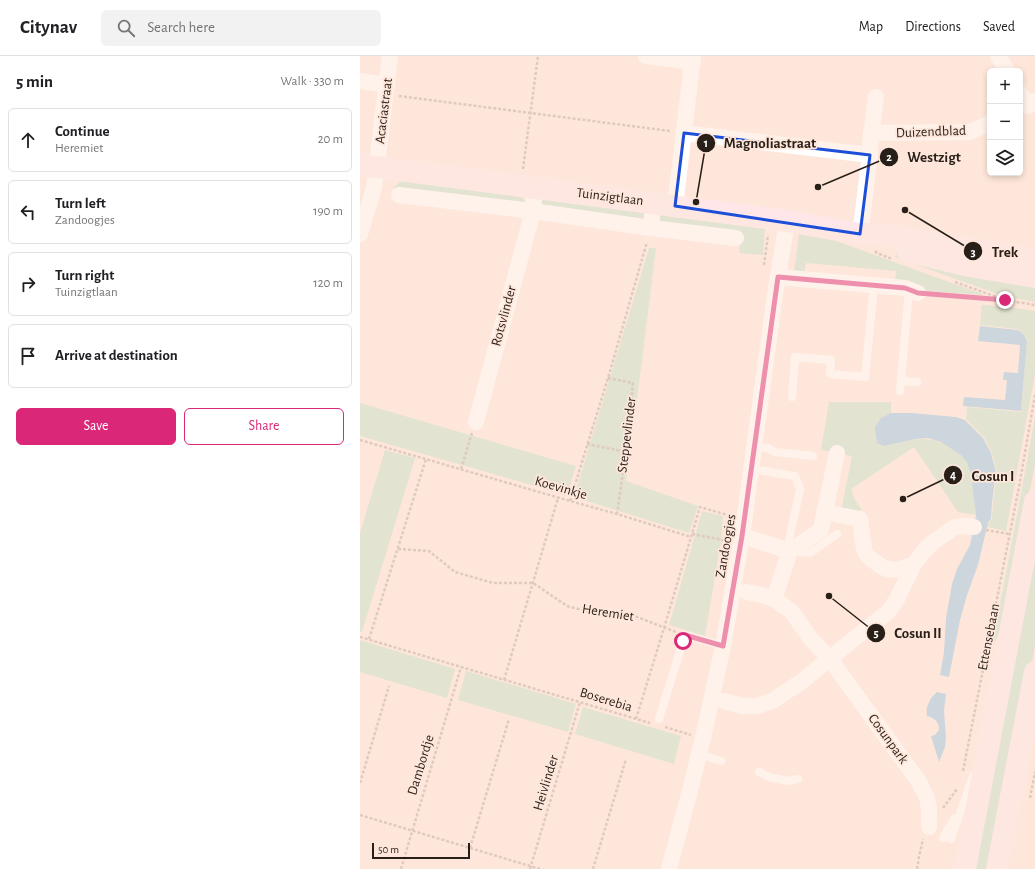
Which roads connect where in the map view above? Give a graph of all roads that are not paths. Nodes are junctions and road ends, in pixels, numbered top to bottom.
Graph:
1 (390, 56) edge
2 (646, 56) edge
3 (998, 56) edge
4 (693, 59) edge
5 (1005, 68) edge
6 (360, 81) edge
7 (386, 89) junction
8 (876, 97) dead end
9 (987, 124) edge
10 (684, 133) junction
11 (871, 133) junction
12 (870, 155) junction
13 (369, 166) edge
14 (528, 187) junction
15 (399, 195) dead end
16 (653, 203) junction
17 (675, 206) junction
18 (533, 211) junction
19 (778, 219) junction
20 (651, 228) junction
21 (360, 234) edge
22 (860, 234) junction
23 (736, 238) dead end
24 (1035, 259) edge
25 (778, 277) junction
26 (1035, 277) edge
27 (874, 286) junction
28 (913, 291) joint
29 (901, 381) junction
30 (917, 382) dead end
31 (900, 391) dead end
32 (792, 397) dead end
33 (476, 422) road end
34 (754, 447) junction
35 (837, 453) dead end
36 (813, 456) dead end
37 (752, 469) junction
38 (1035, 501) edge
39 (824, 512) junction
40 (974, 527) dead end
41 (837, 534) dead end
42 (733, 537) junction
43 (789, 551) junction
44 (914, 564) junction
45 (888, 570) junction
46 (746, 592) dead end
47 (897, 598) junction
48 (774, 599) junction
49 (723, 646) junction
50 (830, 659) junction
51 (1035, 672) edge
52 (724, 701) dead end
53 (995, 708) junction
54 (659, 722) road end
55 (699, 754) junction
56 (722, 761) dead end
57 (759, 772) dead end
58 (798, 779) dead end
59 (929, 826) road end
60 (947, 838) dead end
61 (669, 869) edge
62 (965, 869) edge
63 (997, 869) edge

1 - 7 street, Acaciastraat
2 - 4 street
3 - 5 street
4 - 10 street
6 - 7 street
7 - 13 street, Acaciastraat
8 - 11 street
9 - 11 street, Duizendblad
10 - 12 street
10 - 17 street
11 - 12 street
12 - 22 street
13 - 14 street, Tuinzigtlaan
13 - 21 street, Acaciastraat
14 - 16 street, Tuinzigtlaan
14 - 18 street, Rotsvlinder
15 - 18 street
16 - 17 street, Tuinzigtlaan
16 - 20 street
17 - 19 street, Tuinzigtlaan
18 - 20 street
18 - 33 street, Rotsvlinder
19 - 22 street, Tuinzigtlaan
19 - 25 street, Zandoogjes
20 - 23 street
22 - 24 street, Tuinzigtlaan
22 - 26 street, Tuinzigtlaan
25 - 27 street
25 - 34 street, Zandoogjes
27 - 28 street
27 - 32 lane
28 - 29 lane
29 - 30 lane
29 - 31 lane
34 - 36 lane
34 - 37 street, Zandoogjes
35 - 39 street
37 - 42 street, Zandoogjes
37 - 43 lane
38 - 53 street, Ettensebaan
39 - 43 street
39 - 45 street
40 - 44 street
41 - 43 lane
42 - 43 street
42 - 49 street, Zandoogjes
43 - 48 street
44 - 45 street
44 - 47 street
45 - 47 street
46 - 48 street, Cosunpark
47 - 50 street
48 - 50 street, Cosunpark
49 - 54 lane
49 - 55 street, Zandoogjes
50 - 52 street
50 - 59 street, Cosunpark
51 - 63 street
53 - 60 lane
53 - 62 street, Ettensebaan
55 - 56 lane
55 - 61 street, Zandoogjes
57 - 58 lane

